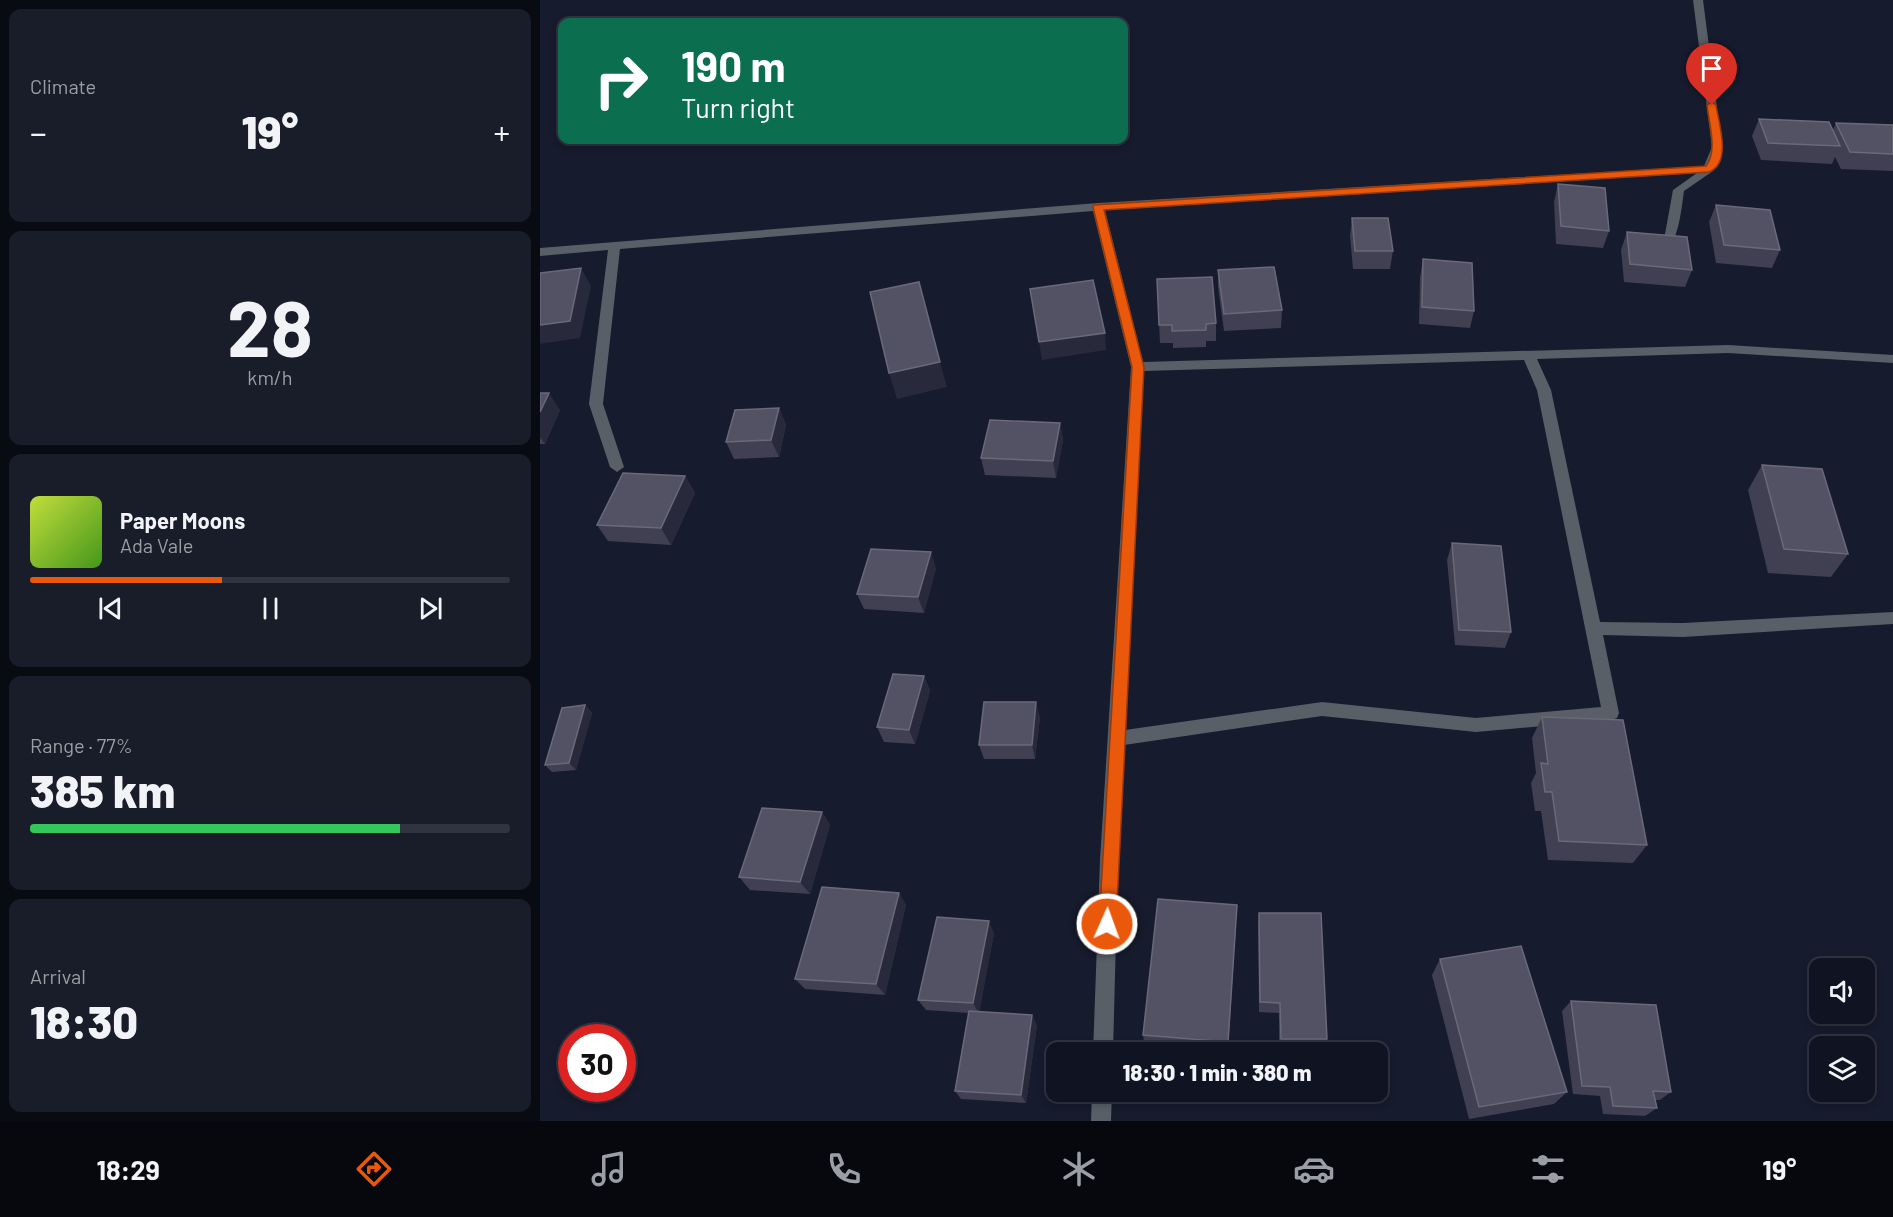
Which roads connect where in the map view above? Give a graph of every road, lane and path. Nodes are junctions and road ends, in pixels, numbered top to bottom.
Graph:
1 (1698, 0) edge
2 (1709, 169) junction
3 (1098, 207) junction
4 (614, 246) junction
5 (540, 252) edge
6 (1658, 252) edge
7 (1528, 354) junction
8 (1893, 359) edge
9 (1138, 367) junction
10 (617, 467) dead end
11 (1893, 618) edge
12 (1595, 628) junction
13 (1117, 739) junction
14 (1103, 1042) edge
15 (1102, 1102) edge
16 (1101, 1121) edge

1 - 2 street
2 - 3 street
2 - 6 street
3 - 4 street
3 - 9 street
4 - 5 street
4 - 10 street
7 - 8 street
7 - 9 street
7 - 12 street
9 - 13 street
11 - 12 street
12 - 13 street
13 - 14 street
15 - 16 street

